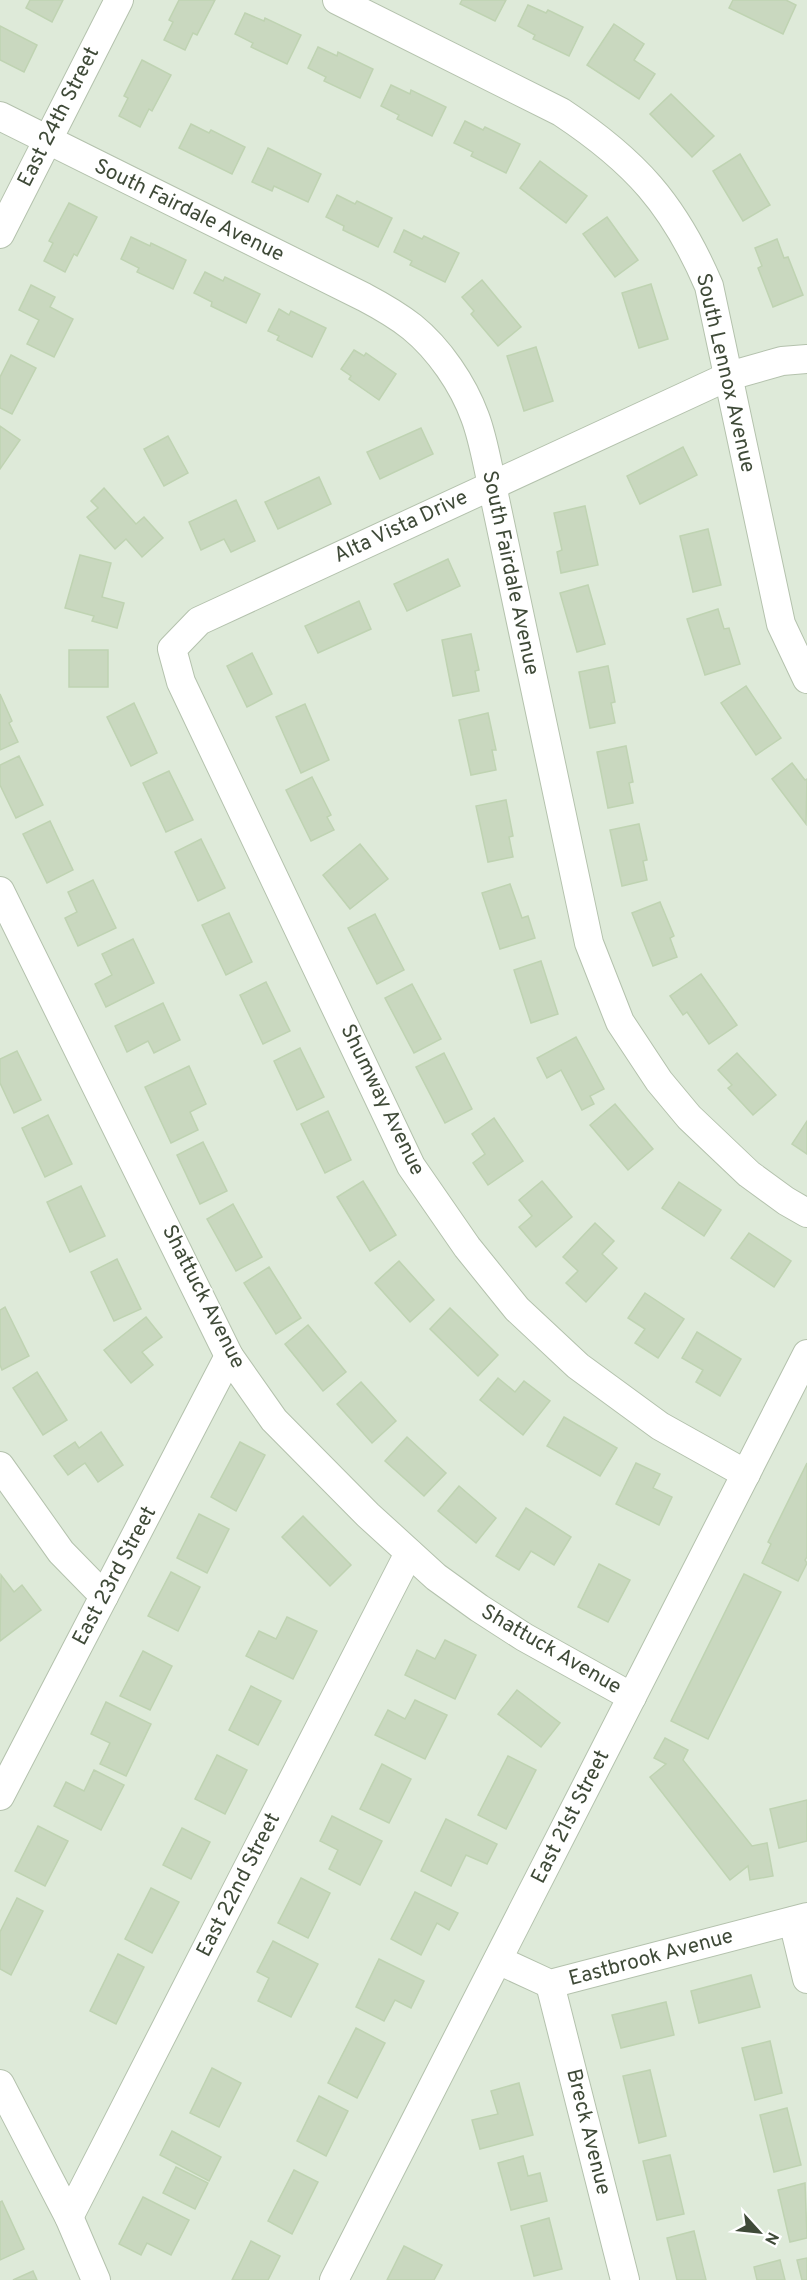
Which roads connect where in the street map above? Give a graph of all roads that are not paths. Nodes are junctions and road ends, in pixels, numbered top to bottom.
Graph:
1 (119, 0) edge
2 (338, 0) edge
3 (0, 116) edge
4 (47, 141) junction
5 (0, 234) edge
6 (807, 359) edge
7 (729, 376) junction
8 (492, 485) junction
9 (172, 649) joint
10 (807, 679) edge
11 (0, 891) edge
12 (807, 1213) edge
13 (230, 1356) junction
14 (806, 1359) edge
15 (0, 1466) edge
16 (746, 1474) junction
17 (409, 1553) junction
18 (104, 1596) junction
19 (632, 1697) junction
20 (0, 1796) edge
21 (800, 1919) edge
22 (498, 1960) junction
23 (807, 1979) edge
24 (550, 1984) junction
25 (0, 2084) edge
26 (69, 2217) junction
27 (96, 2280) edge
28 (334, 2280) edge
29 (625, 2280) edge

1 - 4 street, East 24th Street
2 - 7 street, South Lennox Avenue
3 - 4 street, South Fairdale Avenue
4 - 5 street, East 24th Street
4 - 8 street, South Fairdale Avenue
6 - 7 street, Alta Vista Drive
7 - 8 street, Alta Vista Drive
7 - 10 street, South Lennox Avenue
8 - 9 street, Alta Vista Drive
8 - 12 street, South Fairdale Avenue
9 - 16 street, Shumway Avenue
11 - 13 street, Shattuck Avenue
13 - 17 street, Shattuck Avenue
13 - 18 street, East 23rd Street
14 - 16 street, East 21st Street
15 - 18 street
16 - 19 street, East 21st Street
17 - 19 street, Shattuck Avenue
17 - 26 street, East 22nd Street
18 - 20 street, East 23rd Street
19 - 22 street, East 21st Street
21 - 23 street
21 - 24 street, Eastbrook Avenue
22 - 24 street, Eastbrook Avenue
22 - 28 street, East 21st Street
24 - 29 street, Breck Avenue
25 - 26 street
26 - 27 street

